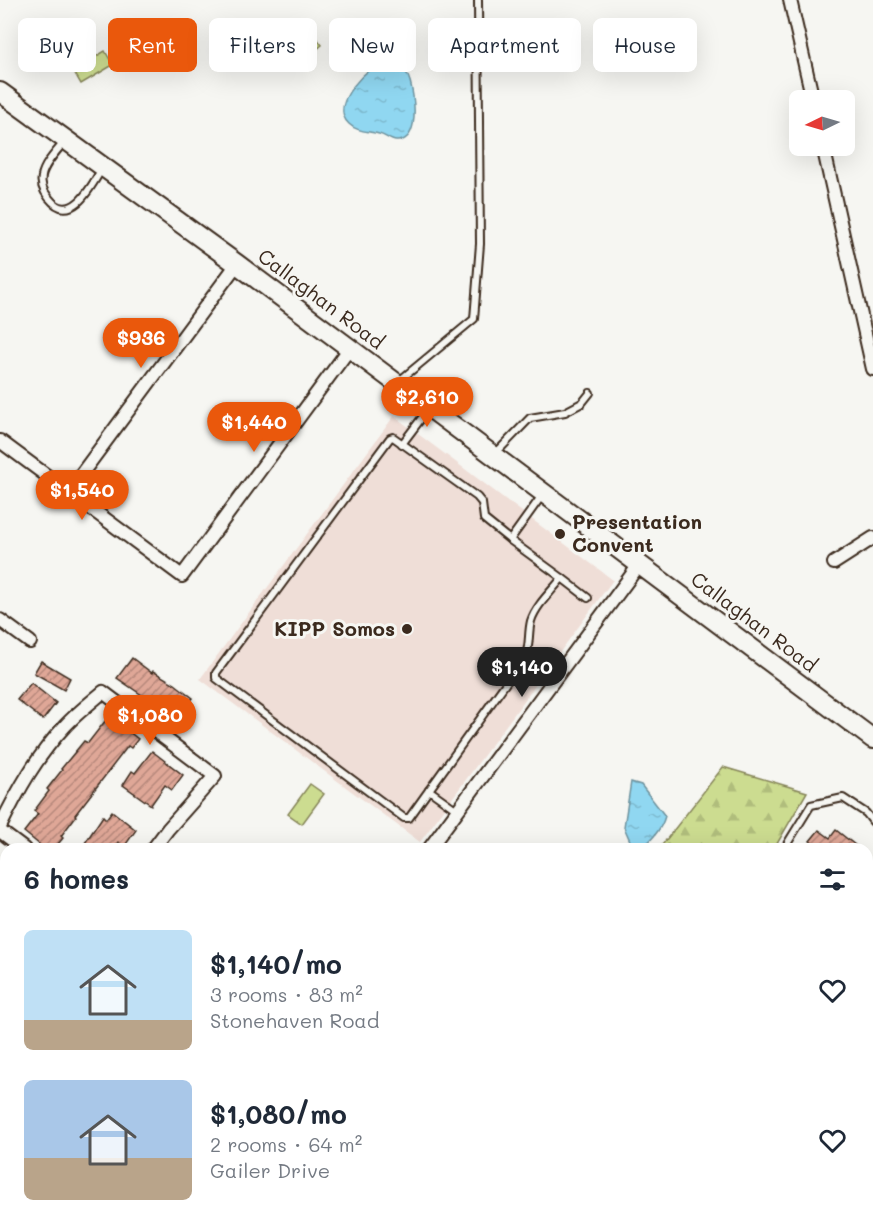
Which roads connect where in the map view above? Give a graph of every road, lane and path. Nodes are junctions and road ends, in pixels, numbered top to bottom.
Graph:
1 (478, 0) edge
2 (790, 0) edge
3 (811, 90) edge
4 (0, 92) edge
5 (66, 140) junction
6 (825, 156) edge
7 (103, 167) junction
8 (237, 264) junction
9 (873, 308) edge
10 (860, 311) junction
11 (350, 348) junction
12 (873, 369) edge
13 (396, 383) junction
14 (590, 393) dead end
15 (429, 408) junction
16 (0, 441) edge
17 (402, 444) junction
18 (493, 456) junction
19 (68, 492) junction
20 (544, 494) junction
21 (873, 538) edge
22 (510, 540) junction
23 (834, 563) dead end
24 (639, 565) junction
25 (562, 578) junction
26 (588, 598) dead end
27 (0, 620) edge
28 (30, 642) dead end
29 (873, 739) edge
30 (429, 790) junction
31 (458, 810) junction
32 (873, 822) edge
33 (0, 829) edge
34 (17, 843) edge
35 (157, 843) edge
36 (433, 843) edge
37 (788, 843) edge

1 - 13 lane
2 - 3 street
4 - 5 main road, Callaghan Road
5 - 7 main road, Callaghan Road
5 - 7 lane
6 - 10 street
7 - 8 main road, Callaghan Road
8 - 11 main road, Callaghan Road
8 - 19 street
9 - 10 street
10 - 12 street
11 - 13 main road, Callaghan Road
11 - 19 street
13 - 15 main road, Callaghan Road
14 - 18 lane
15 - 17 lane
15 - 18 main road, Callaghan Road
16 - 19 street
17 - 22 lane
17 - 30 lane
18 - 20 main road, Callaghan Road
20 - 22 lane
20 - 24 main road, Callaghan Road
21 - 23 street
22 - 25 lane
24 - 29 main road, Callaghan Road
24 - 31 street
25 - 26 lane
25 - 30 lane
27 - 28 street
30 - 31 lane
31 - 36 street
32 - 37 lane
33 - 34 street
33 - 35 street

